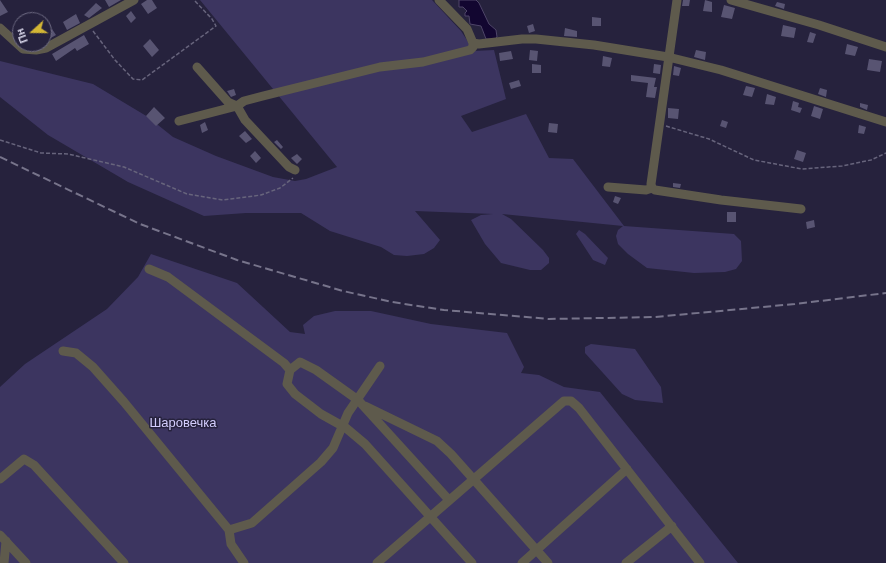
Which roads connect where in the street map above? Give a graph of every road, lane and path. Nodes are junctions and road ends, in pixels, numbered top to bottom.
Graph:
1 (134, 0) edge
2 (194, 0) edge
3 (439, 0) edge
4 (677, 0) edge
5 (731, 0) edge
6 (89, 24) junction
7 (0, 28) edge
8 (473, 43) junction
9 (886, 47) edge
10 (668, 57) junction
11 (197, 67) dead end
12 (237, 106) junction
13 (179, 121) dead end
14 (886, 122) edge
15 (661, 124) junction
16 (0, 140) edge
17 (886, 153) edge
18 (295, 170) joint
19 (608, 187) dead end
20 (652, 188) junction
21 (801, 209) dead end
22 (149, 268) dead end
23 (63, 351) dead end
24 (380, 366) dead end
25 (290, 370) junction
26 (361, 403) junction
27 (342, 426) junction
28 (627, 469) junction
29 (0, 479) edge
30 (473, 480) junction
31 (449, 500) junction
32 (431, 516) junction
33 (672, 526) junction
34 (229, 530) junction
35 (3, 538) edge
36 (536, 550) junction
37 (4, 563) edge
38 (26, 563) edge
39 (124, 563) edge
40 (244, 563) edge
41 (377, 563) edge
42 (472, 563) edge
43 (522, 563) edge
44 (548, 563) edge
45 (626, 563) edge
46 (700, 563) edge

1 - 6 street
2 - 6 path
3 - 8 street
4 - 10 street
5 - 9 street
6 - 7 street
8 - 10 street
8 - 12 street
10 - 14 street
10 - 15 street
11 - 12 street
12 - 13 street
12 - 18 street
15 - 17 path
15 - 20 street
16 - 18 path
19 - 20 street
20 - 21 street
22 - 25 street
23 - 34 street
24 - 26 street
25 - 26 street
25 - 27 street
26 - 27 street
26 - 30 street
26 - 31 street
27 - 32 street
27 - 34 street
28 - 30 street
28 - 33 street
28 - 36 street
29 - 39 street
30 - 31 street
30 - 36 street
31 - 32 street
32 - 41 street
32 - 42 street
33 - 45 street
33 - 46 street
34 - 40 street
35 - 37 street
35 - 38 street
36 - 43 street
36 - 44 street

